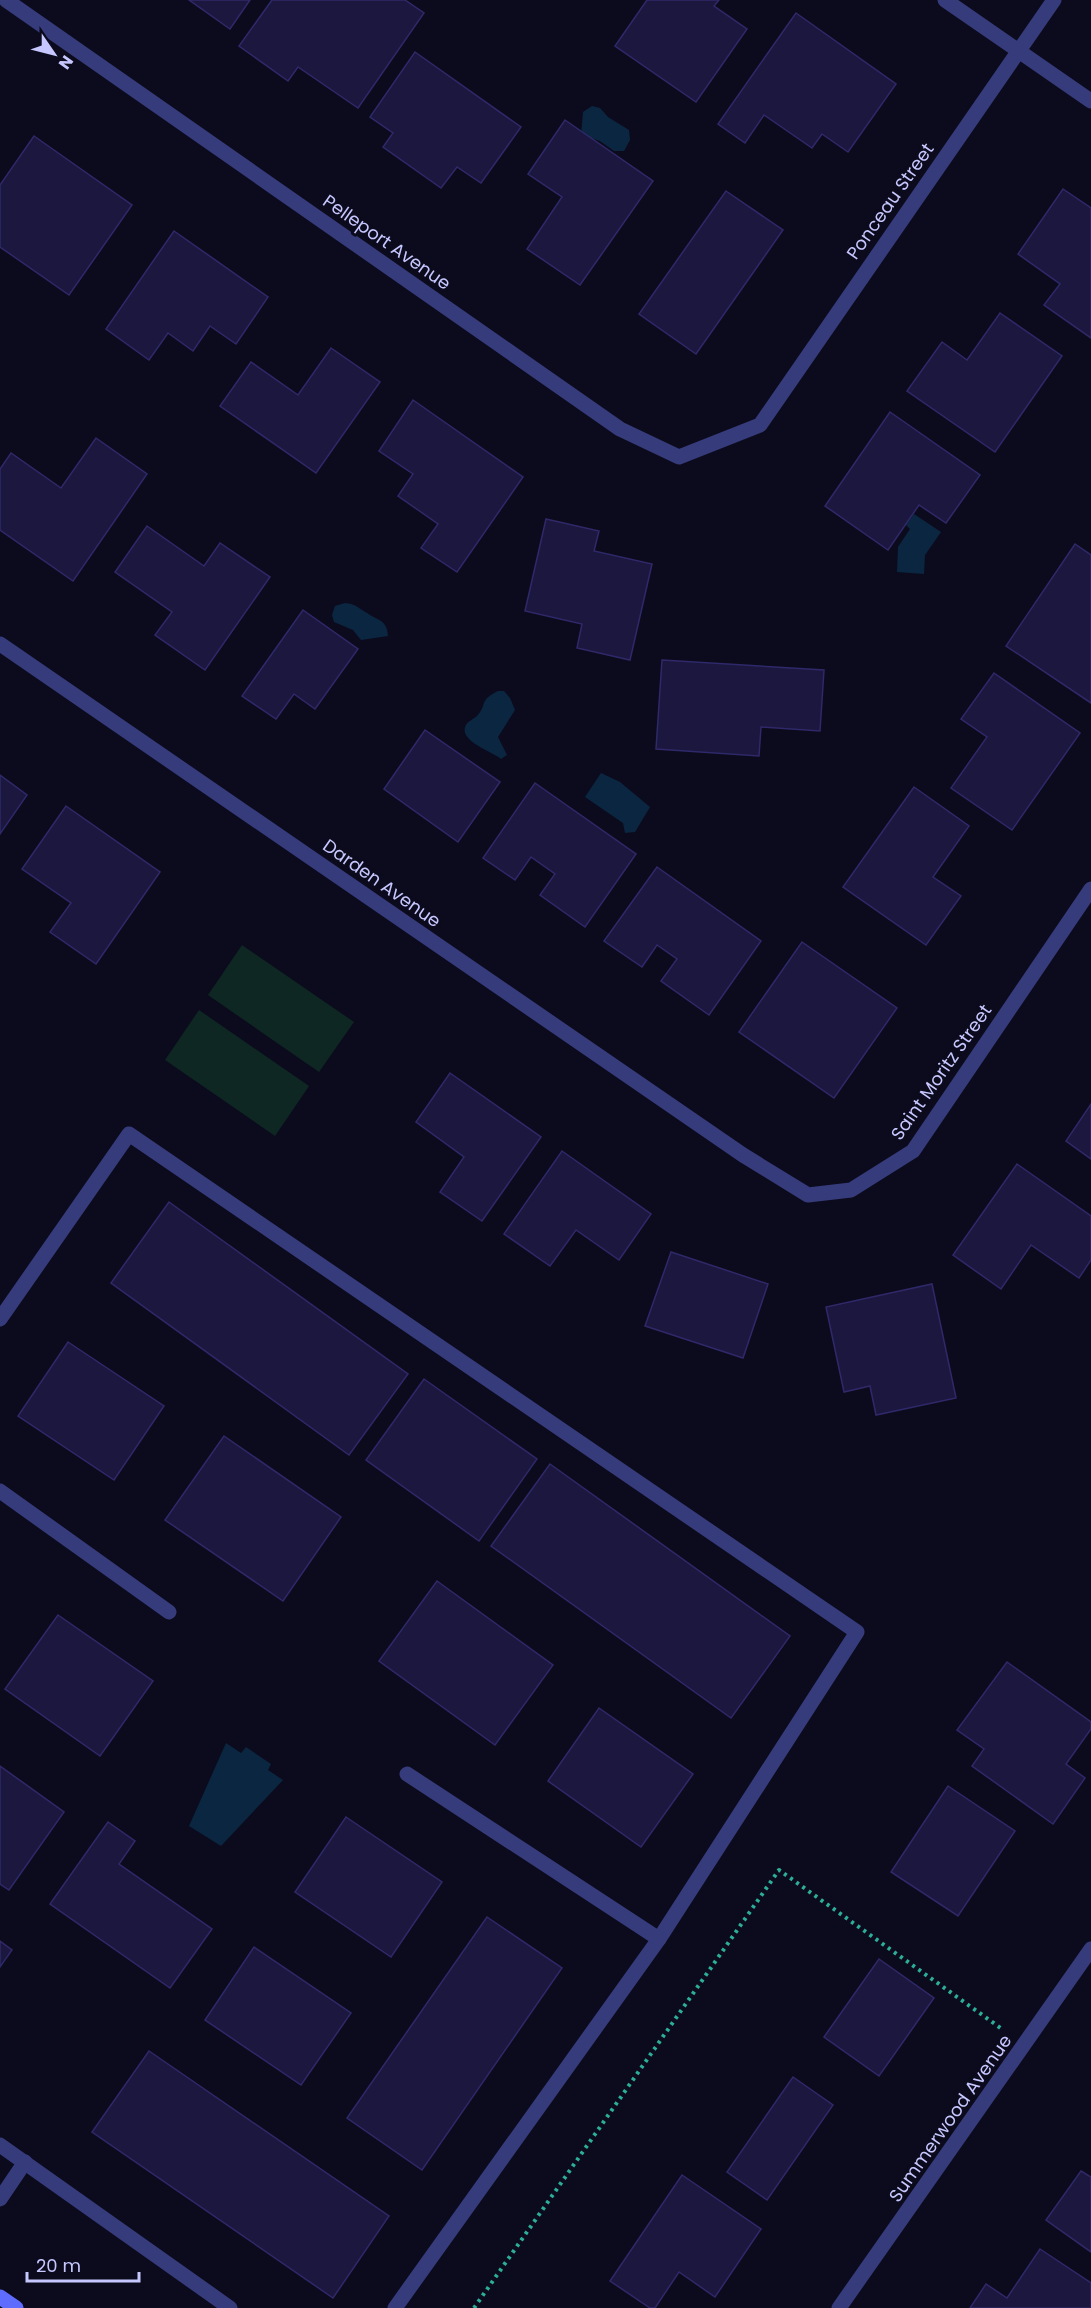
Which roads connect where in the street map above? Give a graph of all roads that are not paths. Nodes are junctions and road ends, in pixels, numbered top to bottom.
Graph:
1 (6, 0) edge
2 (945, 0) edge
3 (1054, 0) edge
4 (1018, 50) junction
5 (1091, 101) edge
6 (760, 425) joint
7 (0, 644) edge
8 (1091, 889) edge
9 (743, 1155) joint
10 (0, 1319) edge
11 (0, 1491) edge
12 (169, 1612) dead end
13 (407, 1774) dead end
14 (659, 1939) junction
15 (1091, 1949) edge
16 (0, 2145) edge
17 (25, 2162) junction
18 (0, 2199) edge
19 (0, 2297) edge
20 (16, 2308) edge
21 (230, 2308) edge
22 (395, 2308) edge
23 (838, 2308) edge

1 - 6 street, Pelleport Avenue
2 - 4 street
3 - 4 street, Ponceau Street
4 - 5 street
4 - 6 street, Ponceau Street
7 - 9 street, Darden Avenue
8 - 9 street, Saint Moritz Street
10 - 14 street
11 - 12 street
13 - 14 street
14 - 22 street
15 - 23 street, Summerwood Avenue
16 - 17 street
17 - 18 street
17 - 21 street
19 - 20 main road

